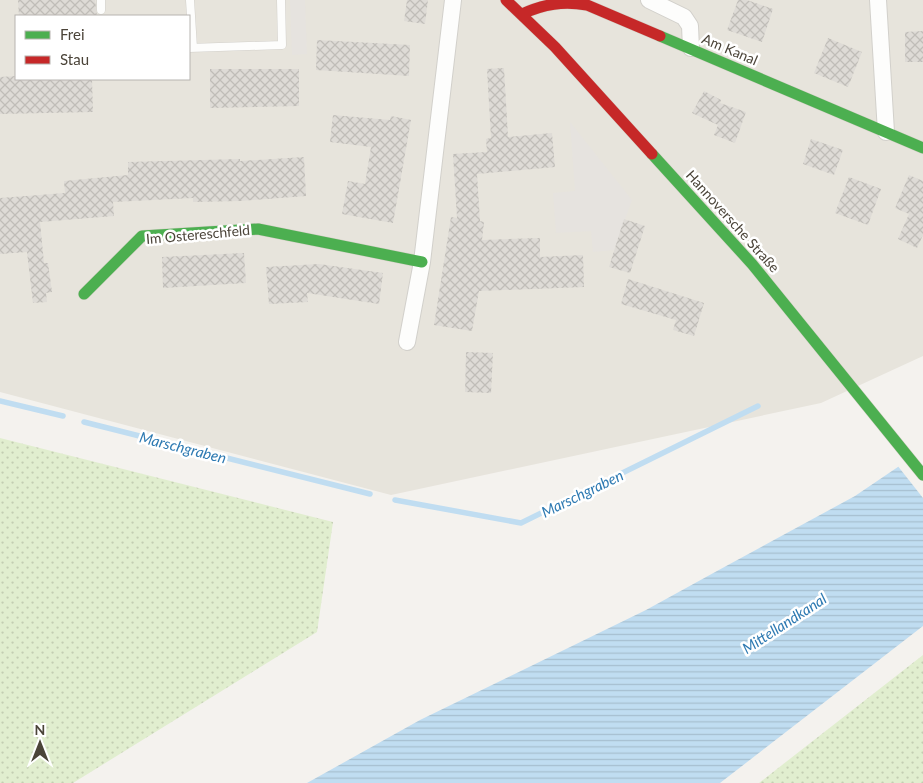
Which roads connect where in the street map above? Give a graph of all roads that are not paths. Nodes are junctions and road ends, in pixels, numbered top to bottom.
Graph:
1 (100, 0) edge
2 (190, 0) edge
3 (281, 0) edge
4 (453, 0) edge
5 (506, 0) edge
6 (649, 0) edge
7 (878, 0) edge
8 (101, 10) dead end
9 (522, 14) junction
10 (191, 48) edge
11 (691, 48) junction
12 (886, 132) junction
13 (923, 148) edge
14 (422, 262) junction
15 (84, 294) dead end
16 (407, 342) dead end
17 (923, 475) edge

1 - 8 lane
2 - 10 lane
3 - 10 lane
4 - 14 street
5 - 9 street, Hannoversche Straße
6 - 11 street
7 - 12 street
9 - 11 street, Am Kanal
9 - 17 street, Hannoversche Straße
11 - 12 street, Am Kanal
12 - 13 street, Am Kanal
14 - 15 street, Im Ostereschfeld
14 - 16 street

